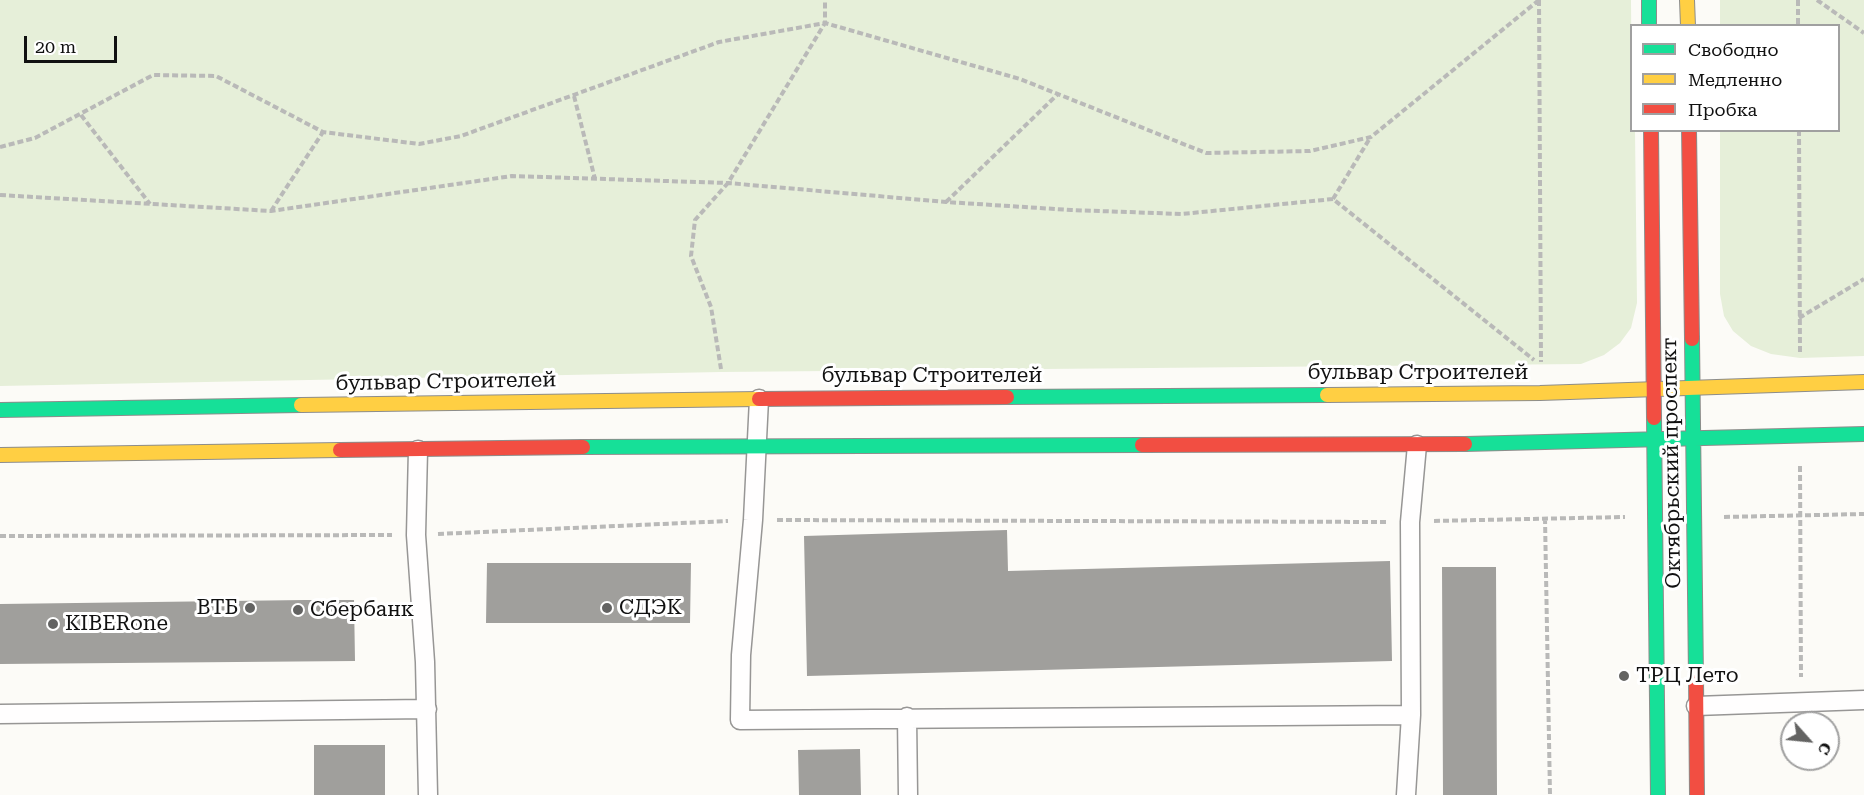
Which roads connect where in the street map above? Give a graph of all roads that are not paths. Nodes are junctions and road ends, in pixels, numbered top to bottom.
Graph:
1 (1649, 0) edge
2 (1687, 0) edge
3 (1649, 24) edge
4 (1688, 24) edge
5 (1651, 132) edge
6 (1689, 132) edge
7 (1864, 382) edge
8 (1692, 388) junction
9 (1654, 390) junction
10 (759, 399) junction
11 (0, 410) edge
12 (1864, 434) edge
13 (1692, 438) junction
14 (1654, 439) junction
15 (758, 444) junction
16 (1417, 445) junction
17 (418, 450) junction
18 (0, 455) edge
19 (1864, 700) edge
20 (1695, 706) junction
21 (427, 709) junction
22 (0, 714) edge
23 (1412, 715) junction
24 (907, 717) junction
25 (428, 795) edge
26 (908, 795) edge
27 (1407, 795) edge
28 (1658, 795) edge
29 (1696, 795) edge

1 - 3 main road
2 - 4 main road
5 - 9 main road, Октябрьский проспект
6 - 8 main road, Октябрьский проспект
7 - 8 main road, бульвар Строителей
8 - 9 main road, бульвар Строителей
8 - 13 main road, Октябрьский проспект
9 - 10 main road, бульвар Строителей
9 - 14 main road, Октябрьский проспект
10 - 11 main road, бульвар Строителей
10 - 15 lane
12 - 13 main road
13 - 14 main road
13 - 20 main road, Октябрьский проспект
14 - 16 main road
14 - 28 main road, Октябрьский проспект
15 - 16 main road
15 - 17 main road
15 - 24 lane
16 - 23 lane
17 - 18 main road
17 - 21 lane
19 - 20 lane
20 - 29 main road, Октябрьский проспект
21 - 22 lane
21 - 25 lane
23 - 24 lane
23 - 27 lane
24 - 26 lane

